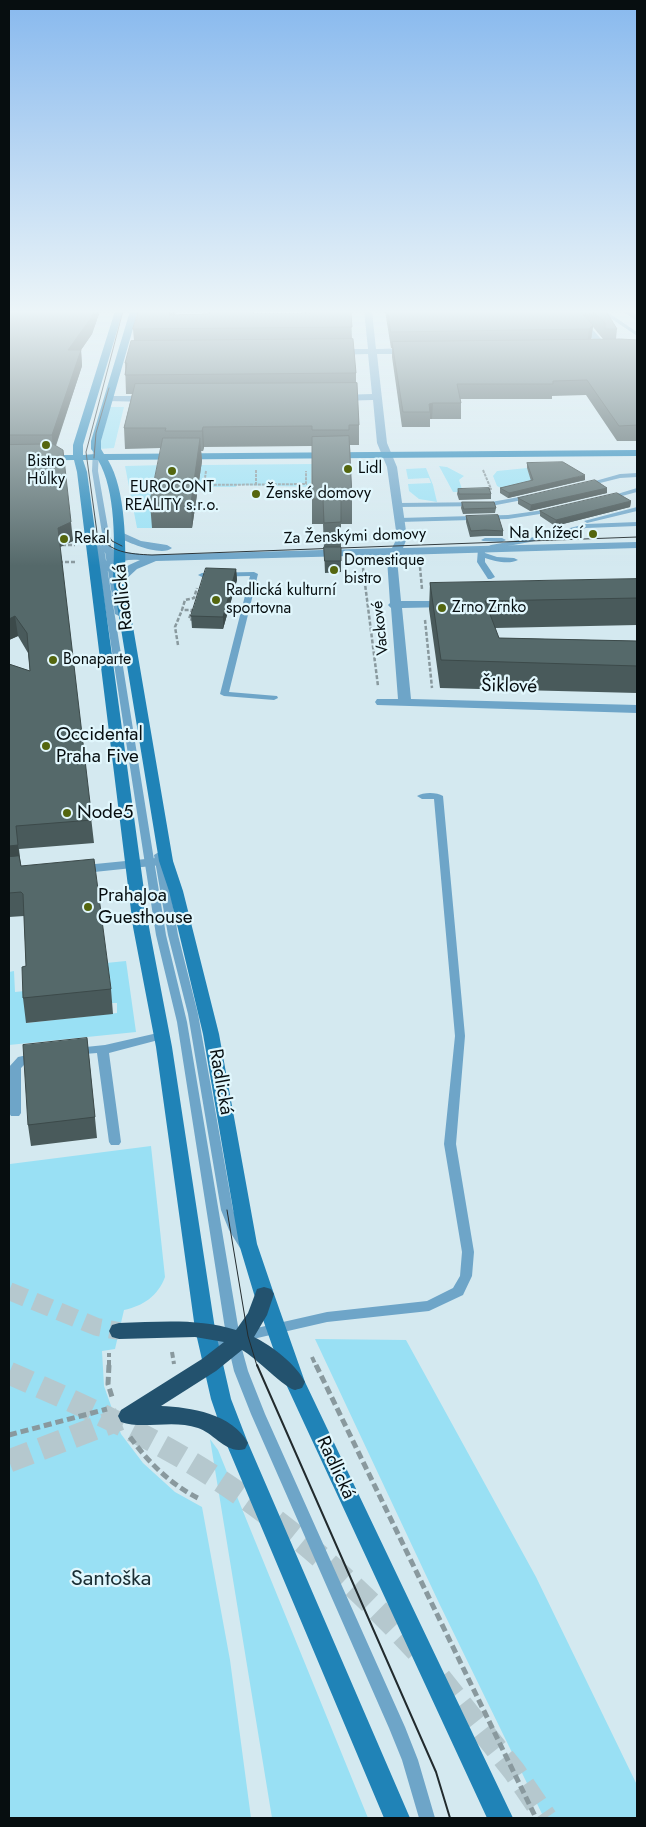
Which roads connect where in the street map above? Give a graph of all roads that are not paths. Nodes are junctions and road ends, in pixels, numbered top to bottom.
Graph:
1 (93, 396) edge
2 (378, 397) joint
3 (329, 398) edge
4 (109, 399) joint
5 (161, 399) edge
6 (637, 453) edge
7 (386, 454) junction
8 (97, 455) junction
9 (9, 458) edge
10 (78, 458) junction
11 (637, 475) edge
12 (576, 487) edge
13 (637, 490) edge
14 (542, 495) edge
15 (597, 500) edge
16 (398, 506) junction
17 (559, 509) edge
18 (637, 509) edge
19 (399, 520) junction
20 (637, 524) edge
21 (120, 536) junction
22 (511, 544) junction
23 (637, 545) edge
24 (398, 547) junction
25 (545, 547) junction
26 (483, 549) junction
27 (420, 550) junction
28 (166, 553) junction
29 (109, 555) junction
30 (514, 560) dead end
31 (202, 575) edge
32 (491, 576) dead end
33 (96, 580) junction
34 (119, 580) junction
35 (462, 604) edge
36 (394, 605) junction
37 (274, 698) dead end
38 (381, 702) road end
39 (405, 703) junction
40 (637, 709) edge
41 (422, 796) dead end
42 (152, 863) junction
43 (56, 871) edge
44 (162, 1036) junction
45 (104, 1049) junction
46 (67, 1054) edge
47 (49, 1056) edge
48 (14, 1113) dead end
49 (115, 1142) dead end
50 (252, 1256) junction
51 (264, 1294) junction
52 (276, 1329) junction
53 (119, 1331) tunnel mouth
54 (235, 1339) junction
55 (208, 1346) junction
56 (295, 1382) junction
57 (237, 1443) junction
58 (397, 1818) edge
59 (427, 1818) edge
60 (500, 1818) edge

1 - 10 main road, Radlická
2 - 3 street
2 - 7 street, Vackové
4 - 5 street
4 - 8 main road
6 - 7 main road
7 - 8 main road
7 - 16 street, Vackové
8 - 10 main road
8 - 21 main road, Radlická
8 - 29 lane
9 - 10 main road
10 - 29 main road, Radlická
11 - 12 lane
13 - 15 lane
14 - 16 lane
16 - 19 street, Vackové
17 - 19 lane
18 - 26 lane
19 - 24 street, Vackové
20 - 22 lane
21 - 28 street
21 - 29 main road, Radlická
22 - 25 street, Za Ženskými domovy
22 - 26 street, Za Ženskými domovy
22 - 27 lane
23 - 25 street, Za Ženskými domovy
24 - 26 street, Za Ženskými domovy
24 - 27 street, Za Ženskými domovy
24 - 28 street, Za Ženskými domovy
24 - 36 street, Vackové
25 - 26 street, Za Ženskými domovy
26 - 27 street, Za Ženskými domovy
26 - 30 lane
26 - 32 lane
28 - 29 street
28 - 34 street
29 - 33 street
29 - 33 main road, Radlická
29 - 34 main road, Radlická
29 - 42 lane
31 - 37 lane
33 - 42 main road, Radlická
34 - 42 main road, Radlická
35 - 36 street
36 - 39 street, Vackové
38 - 39 street, Šiklové
39 - 40 street, Šiklové
41 - 52 lane
42 - 43 street
42 - 44 main road, Radlická
42 - 50 lane
42 - 50 main road, Radlická
42 - 54 lane
44 - 45 lane
44 - 55 main road, Radlická
45 - 46 lane
45 - 49 lane
47 - 48 lane
50 - 51 main road, Radlická
51 - 52 main road, Radlická
51 - 54 highway
52 - 54 lane
52 - 56 main road, Radlická
53 - 55 highway
54 - 55 highway
54 - 55 highway
54 - 56 highway
54 - 59 lane
55 - 57 main road, Radlická
55 - 57 highway
56 - 60 main road, Radlická
57 - 58 main road, Radlická

